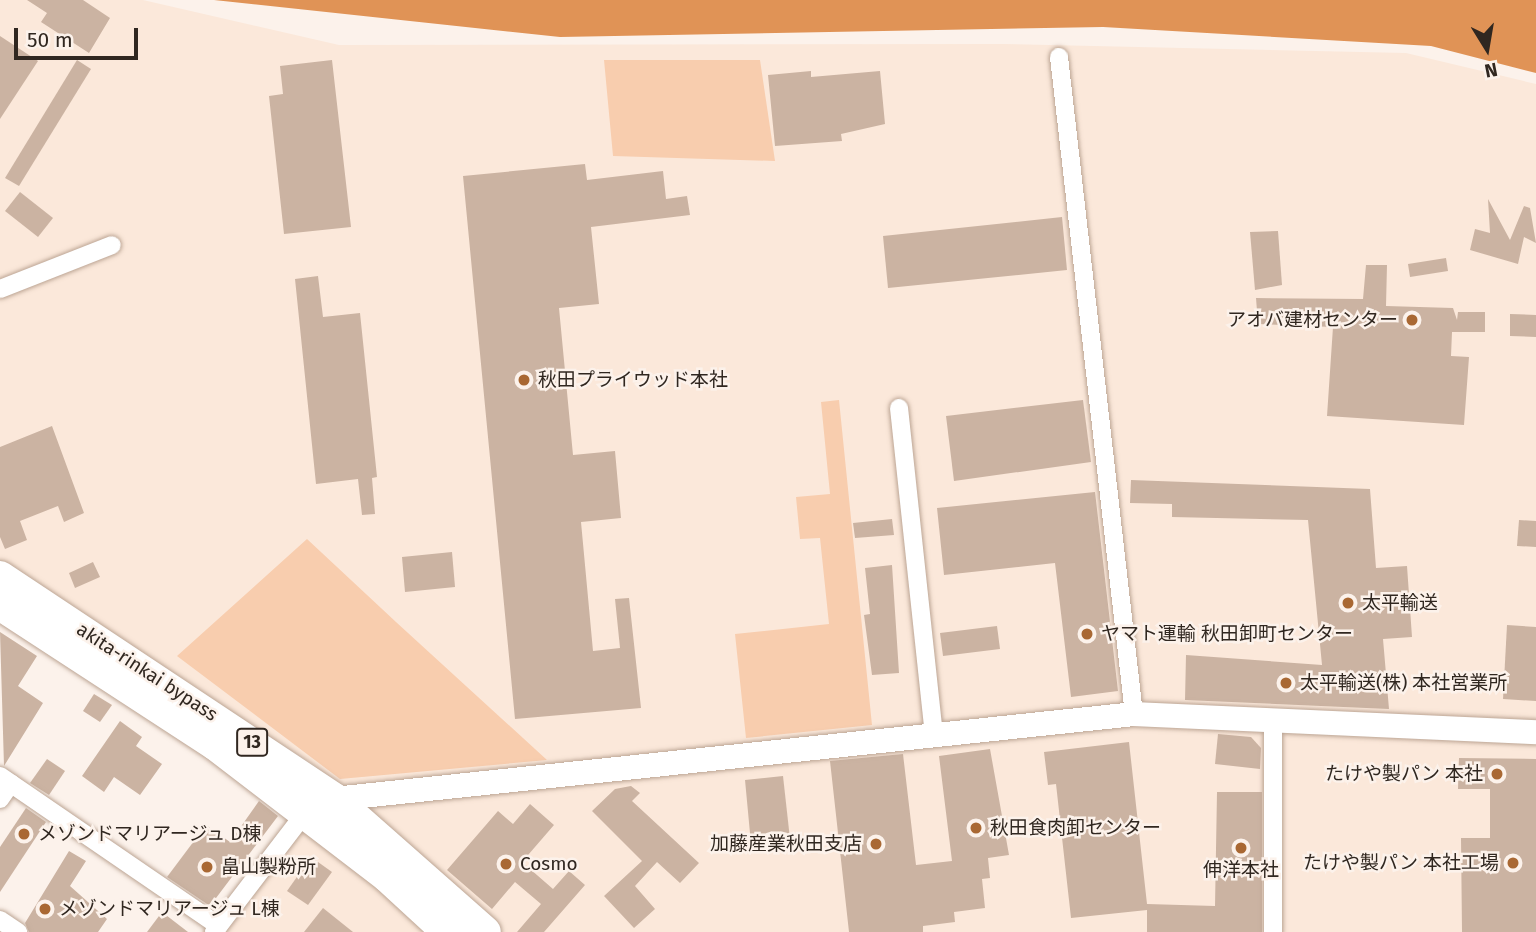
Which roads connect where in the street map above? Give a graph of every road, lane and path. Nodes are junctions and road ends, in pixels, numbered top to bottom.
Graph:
1 (1059, 57) dead end
2 (111, 245) dead end
3 (0, 289) edge
4 (899, 408) dead end
5 (0, 576) edge
6 (0, 604) edge
7 (1134, 714) junction
8 (1273, 723) junction
9 (1536, 732) edge
10 (934, 737) junction
11 (5, 780) edge
12 (0, 799) edge
13 (334, 799) junction
14 (305, 810) junction
15 (0, 920) edge
16 (217, 929) edge
17 (18, 932) edge
18 (448, 932) edge
19 (485, 932) edge
20 (1273, 932) edge

1 - 7 street
2 - 3 street
4 - 10 street
5 - 13 highway, akita-rinkai bypass / 13
6 - 14 highway, akita-rinkai bypass / 13
7 - 8 street
7 - 10 street
8 - 9 street
8 - 20 street
10 - 13 street
11 - 12 street
11 - 16 street
13 - 14 street
13 - 19 highway, akita-rinkai bypass / 13
14 - 16 street
14 - 18 highway, akita-rinkai bypass / 13
15 - 17 street

